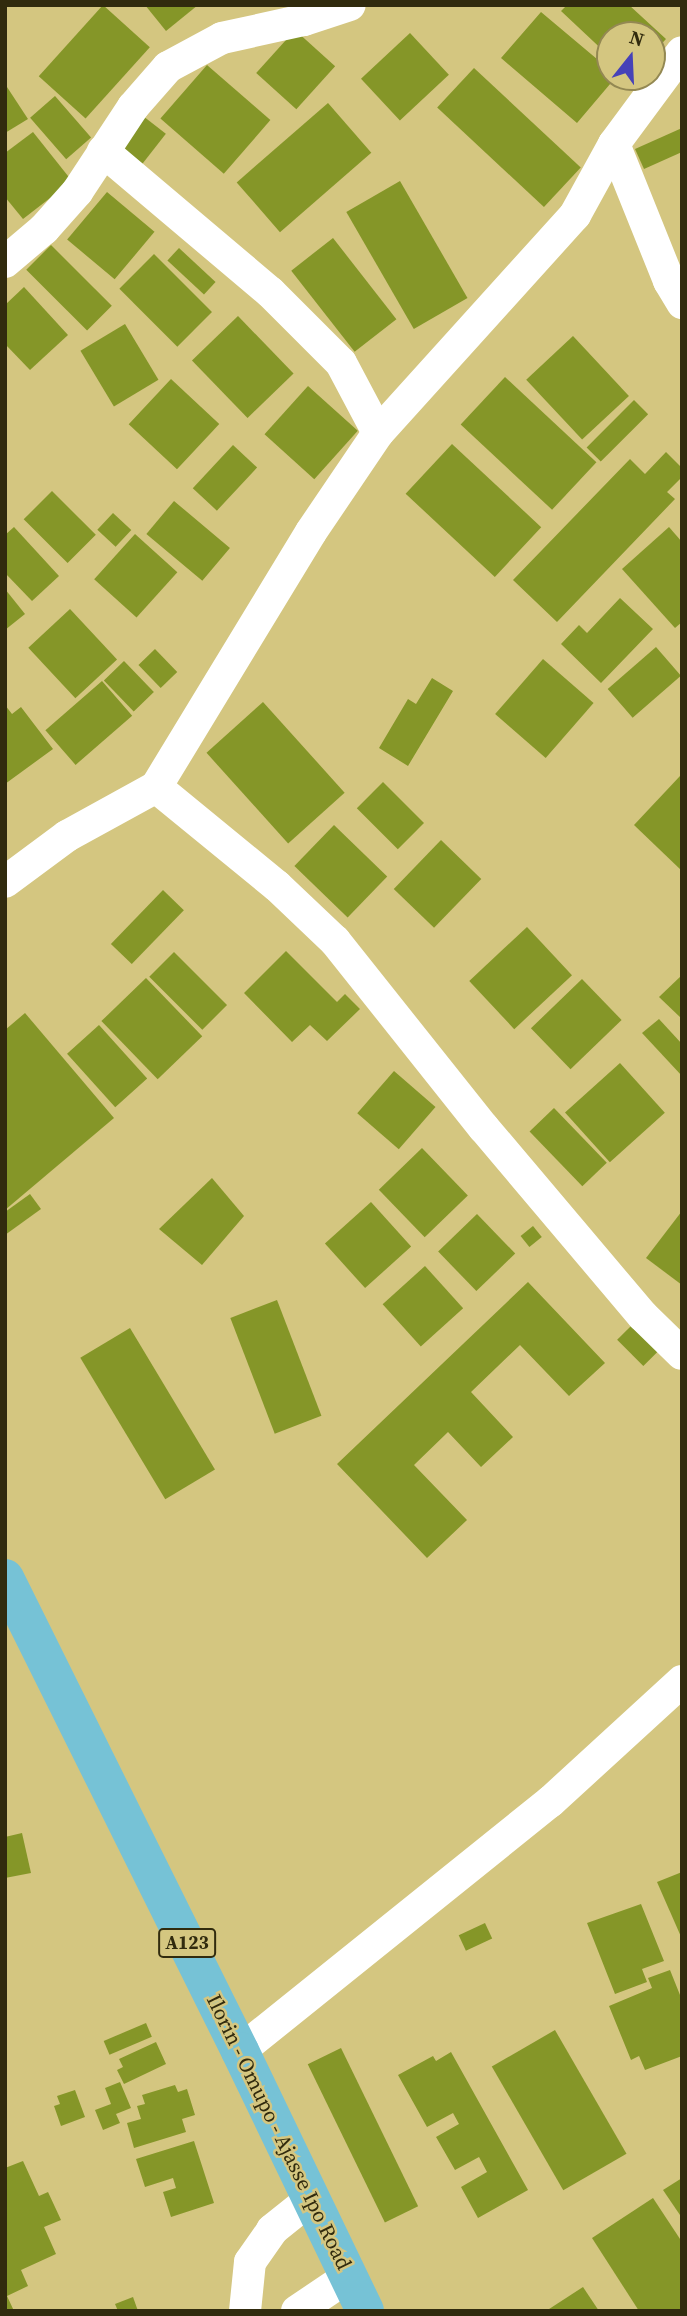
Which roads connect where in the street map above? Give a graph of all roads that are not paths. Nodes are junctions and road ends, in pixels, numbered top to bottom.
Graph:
1 (350, 5) edge
2 (682, 52) edge
3 (614, 144) junction
4 (103, 152) junction
5 (5, 262) edge
6 (682, 303) edge
7 (378, 433) junction
8 (156, 787) junction
9 (5, 882) edge
10 (682, 1354) edge
11 (5, 1578) edge
12 (682, 1681) edge
13 (240, 2051) junction
14 (312, 2198) junction
15 (349, 2276) junction
16 (245, 2311) edge
17 (297, 2311) edge
18 (365, 2311) edge

1 - 4 street
2 - 3 street
3 - 6 street
3 - 7 street
4 - 5 street
4 - 7 street
7 - 8 street
8 - 9 street
8 - 10 street
11 - 13 highway, Ilorin - Omupo - Ajasse Ipo Road / A123
12 - 13 street
13 - 14 highway, Ilorin - Omupo - Ajasse Ipo Road / A123
14 - 15 highway, Ilorin - Omupo - Ajasse Ipo Road / A123
14 - 16 street
15 - 17 street
15 - 18 highway, Ilorin - Omupo - Ajasse Ipo Road / A123

